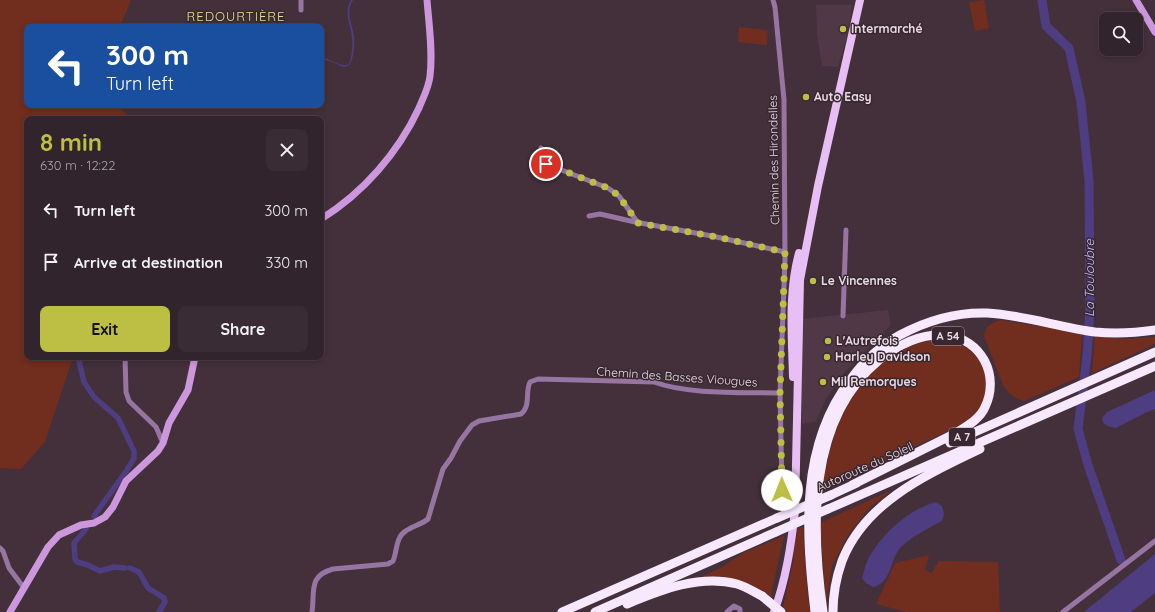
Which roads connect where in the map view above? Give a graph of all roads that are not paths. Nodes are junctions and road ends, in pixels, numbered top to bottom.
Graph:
1 (301, 0) edge
2 (427, 0) edge
3 (773, 0) edge
4 (860, 0) edge
5 (1136, 0) edge
6 (301, 10) dead end
7 (1155, 32) edge
8 (540, 148) dead end
9 (589, 216) dead end
10 (324, 217) edge
11 (811, 218) junction
12 (638, 223) junction
13 (846, 230) dead end
14 (785, 252) junction
15 (843, 316) dead end
16 (783, 321) junction
17 (792, 322) junction
18 (1155, 330) edge
19 (1155, 352) edge
20 (125, 360) edge
21 (194, 360) edge
22 (1155, 366) edge
23 (780, 393) junction
24 (1072, 402) junction
25 (796, 420) junction
26 (163, 443) junction
27 (852, 485) junction
28 (782, 490) dead end
29 (1155, 541) edge
30 (0, 548) edge
31 (24, 588) junction
32 (740, 610) edge
33 (10, 612) edge
34 (312, 612) edge
35 (562, 612) edge
36 (595, 612) edge
37 (606, 612) edge
38 (727, 612) edge
39 (774, 612) edge
40 (781, 612) edge
41 (815, 612) edge
42 (823, 612) edge
43 (834, 612) edge
44 (1063, 612) edge

1 - 6 street
2 - 10 street
3 - 14 street, Chemin des Hirondelles
4 - 11 main road
5 - 7 street
8 - 12 street
9 - 12 street
11 - 17 main road
11 - 25 main road
12 - 14 street
13 - 15 street
14 - 16 street, Chemin des Hirondelles
16 - 17 street
16 - 23 street, Chemin des Hirondelles
17 - 25 main road
18 - 41 highway, A 54
19 - 27 highway, Autoroute du Soleil / A 7
20 - 26 street
21 - 26 street
22 - 24 highway, Autoroute du Soleil / A 7
23 - 28 street, Chemin des Hirondelles
23 - 34 street, Chemin des Basses Viougues
24 - 36 highway, Autoroute du Soleil / A 7, bridge
24 - 43 highway
25 - 39 main road
26 - 31 street
27 - 35 highway, Autoroute du Soleil / A 7, bridge
27 - 42 highway, A 54
29 - 44 street
30 - 31 street
31 - 33 street
32 - 38 street
37 - 40 highway, bridge

